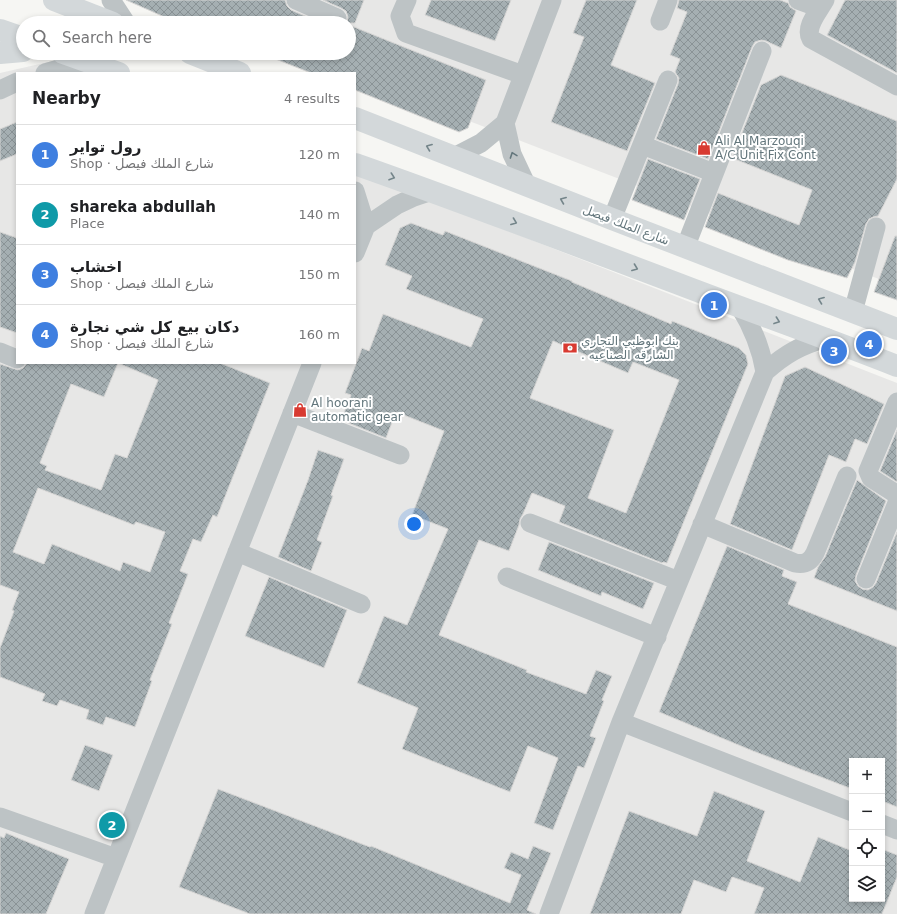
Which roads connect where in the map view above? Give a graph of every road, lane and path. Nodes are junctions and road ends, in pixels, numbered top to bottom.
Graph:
1 (54, 0) edge
2 (79, 0) edge
3 (111, 0) edge
4 (296, 0) edge
5 (406, 0) edge
6 (552, 0) edge
7 (668, 0) edge
8 (798, 0) edge
9 (822, 4) edge
10 (95, 16) edge
11 (100, 16) edge
12 (121, 16) edge
13 (332, 16) edge
14 (660, 21) dead end
15 (0, 30) edge
16 (16, 36) edge
17 (762, 51) dead end
18 (16, 52) edge
19 (0, 53) edge
20 (84, 60) edge
21 (208, 60) edge
22 (93, 63) junction
23 (48, 72) edge
24 (116, 72) edge
25 (238, 72) edge
26 (523, 75) junction
27 (668, 80) dead end
28 (16, 82) edge
29 (897, 86) edge
30 (0, 90) edge
31 (356, 118) edge
32 (505, 123) junction
33 (642, 145) junction
34 (454, 157) junction
35 (356, 164) edge
36 (714, 173) junction
37 (527, 186) junction
38 (432, 191) junction
39 (356, 194) edge
40 (612, 219) junction
41 (366, 226) junction
42 (876, 227) dead end
43 (685, 248) junction
44 (356, 251) edge
45 (740, 307) junction
46 (853, 312) junction
47 (897, 329) edge
48 (827, 338) junction
49 (0, 352) edge
50 (16, 359) edge
51 (312, 364) edge
52 (897, 366) edge
53 (765, 372) junction
54 (897, 402) edge
55 (292, 413) junction
56 (400, 455) dead end
57 (847, 476) dead end
58 (897, 499) edge
59 (897, 503) edge
60 (530, 523) dead end
61 (702, 524) junction
62 (237, 552) junction
63 (507, 577) dead end
64 (866, 579) dead end
65 (679, 581) junction
66 (360, 604) dead end
67 (657, 637) junction
68 (621, 722) junction
69 (849, 811) edge
70 (0, 817) edge
71 (885, 825) edge
72 (897, 830) edge
73 (116, 858) junction
74 (94, 914) edge
75 (549, 914) edge

1 - 10 main road
2 - 11 main road
3 - 12 street
4 - 13 street
5 - 26 street
6 - 26 street
7 - 14 street
8 - 9 street
9 - 29 street
15 - 16 main road
17 - 36 street
18 - 19 main road
20 - 22 main road
21 - 25 main road
22 - 23 street
22 - 24 main road
26 - 32 street
27 - 33 street
28 - 30 street
34 -> 31 main road, شارع الملك فيصل
32 - 34 street
37 -> 32 street
33 - 36 street
33 - 40 street
34 - 37 main road, شارع الملك فيصل
35 -> 38 main road
36 - 43 street
40 -> 37 main road, شارع الملك فيصل
38 - 41 street
38 -> 45 main road
39 - 41 street
40 - 43 main road, شارع الملك فيصل
41 - 44 street
42 - 46 street
46 -> 43 main road, شارع الملك فيصل
45 -> 48 main road
45 - 53 street
46 - 47 main road, شارع الملك فيصل
48 - 52 main road
48 - 53 street
49 - 50 street
51 - 55 street
53 - 61 street
54 - 58 street
55 - 56 street
55 - 62 street
57 - 61 street
59 - 64 street
60 - 65 street
61 - 65 street
62 - 66 street
62 - 73 street
63 - 67 street
65 - 67 street
67 - 68 street
68 - 69 street
68 - 75 street
70 - 73 street
71 - 72 street
73 - 74 street

